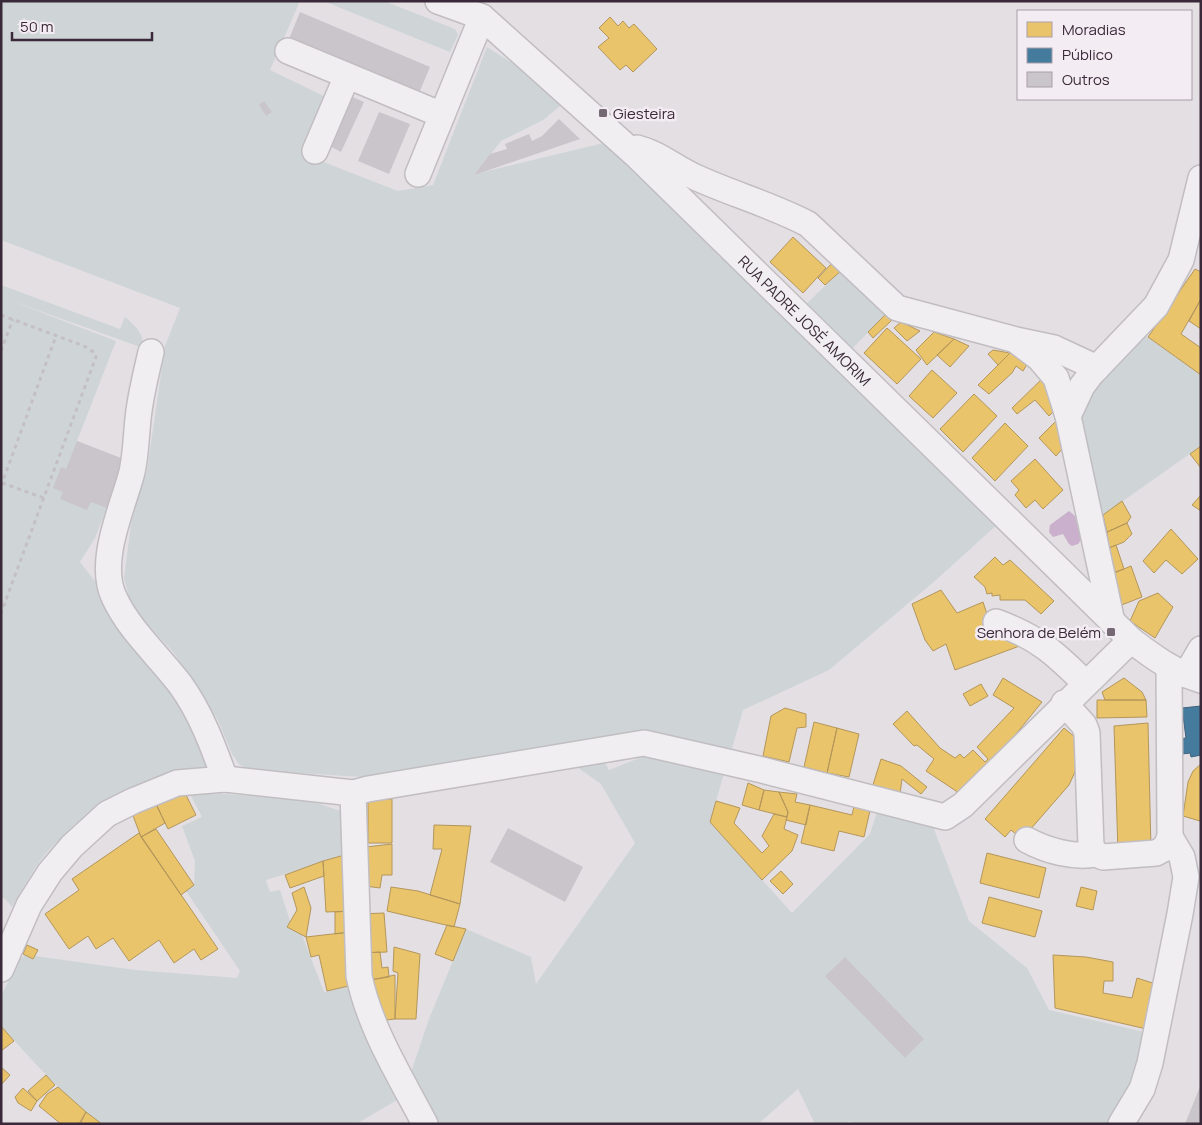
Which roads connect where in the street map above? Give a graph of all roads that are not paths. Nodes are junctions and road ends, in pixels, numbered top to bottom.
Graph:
1 (438, 1) edge
2 (480, 9) edge
3 (288, 51) dead end
4 (347, 76) junction
5 (442, 115) junction
6 (625, 145) junction
7 (315, 151) dead end
8 (418, 174) dead end
9 (694, 176) junction
10 (1201, 178) edge
11 (730, 192) junction
12 (677, 196) junction
13 (1021, 345) junction
14 (151, 352) dead end
15 (1092, 374) junction
16 (1068, 416) junction
17 (996, 622) dead end
18 (1121, 631) junction
19 (1201, 649) edge
20 (1185, 674) edge
21 (1085, 683) junction
22 (1064, 704) junction
23 (225, 779) junction
24 (353, 793) junction
25 (1170, 837) junction
26 (1027, 840) dead end
27 (1096, 854) junction
28 (1, 970) edge
29 (425, 1124) edge
30 (1121, 1124) edge

1 - 2 street
2 - 5 street
2 - 6 street, RUA PADRE JOSÉ AMORIM
3 - 4 street
4 - 5 street
4 - 7 street
5 - 8 street
6 - 9 street
6 - 12 street, RUA PADRE JOSÉ AMORIM
9 - 11 street
9 - 12 street
10 - 15 street
11 - 12 street
11 - 13 street
12 - 18 street, RUA PADRE JOSÉ AMORIM
13 - 15 street
13 - 16 street
14 - 23 street
15 - 16 street
16 - 18 street
17 - 21 street
18 - 20 street, RUA PADRE JOSÉ AMORIM
18 - 21 street
19 - 20 street
20 - 25 street
21 - 22 street
22 - 24 street
22 - 27 street
23 - 24 street
23 - 28 street
24 - 29 street
25 - 27 street
25 - 30 street
26 - 27 street

